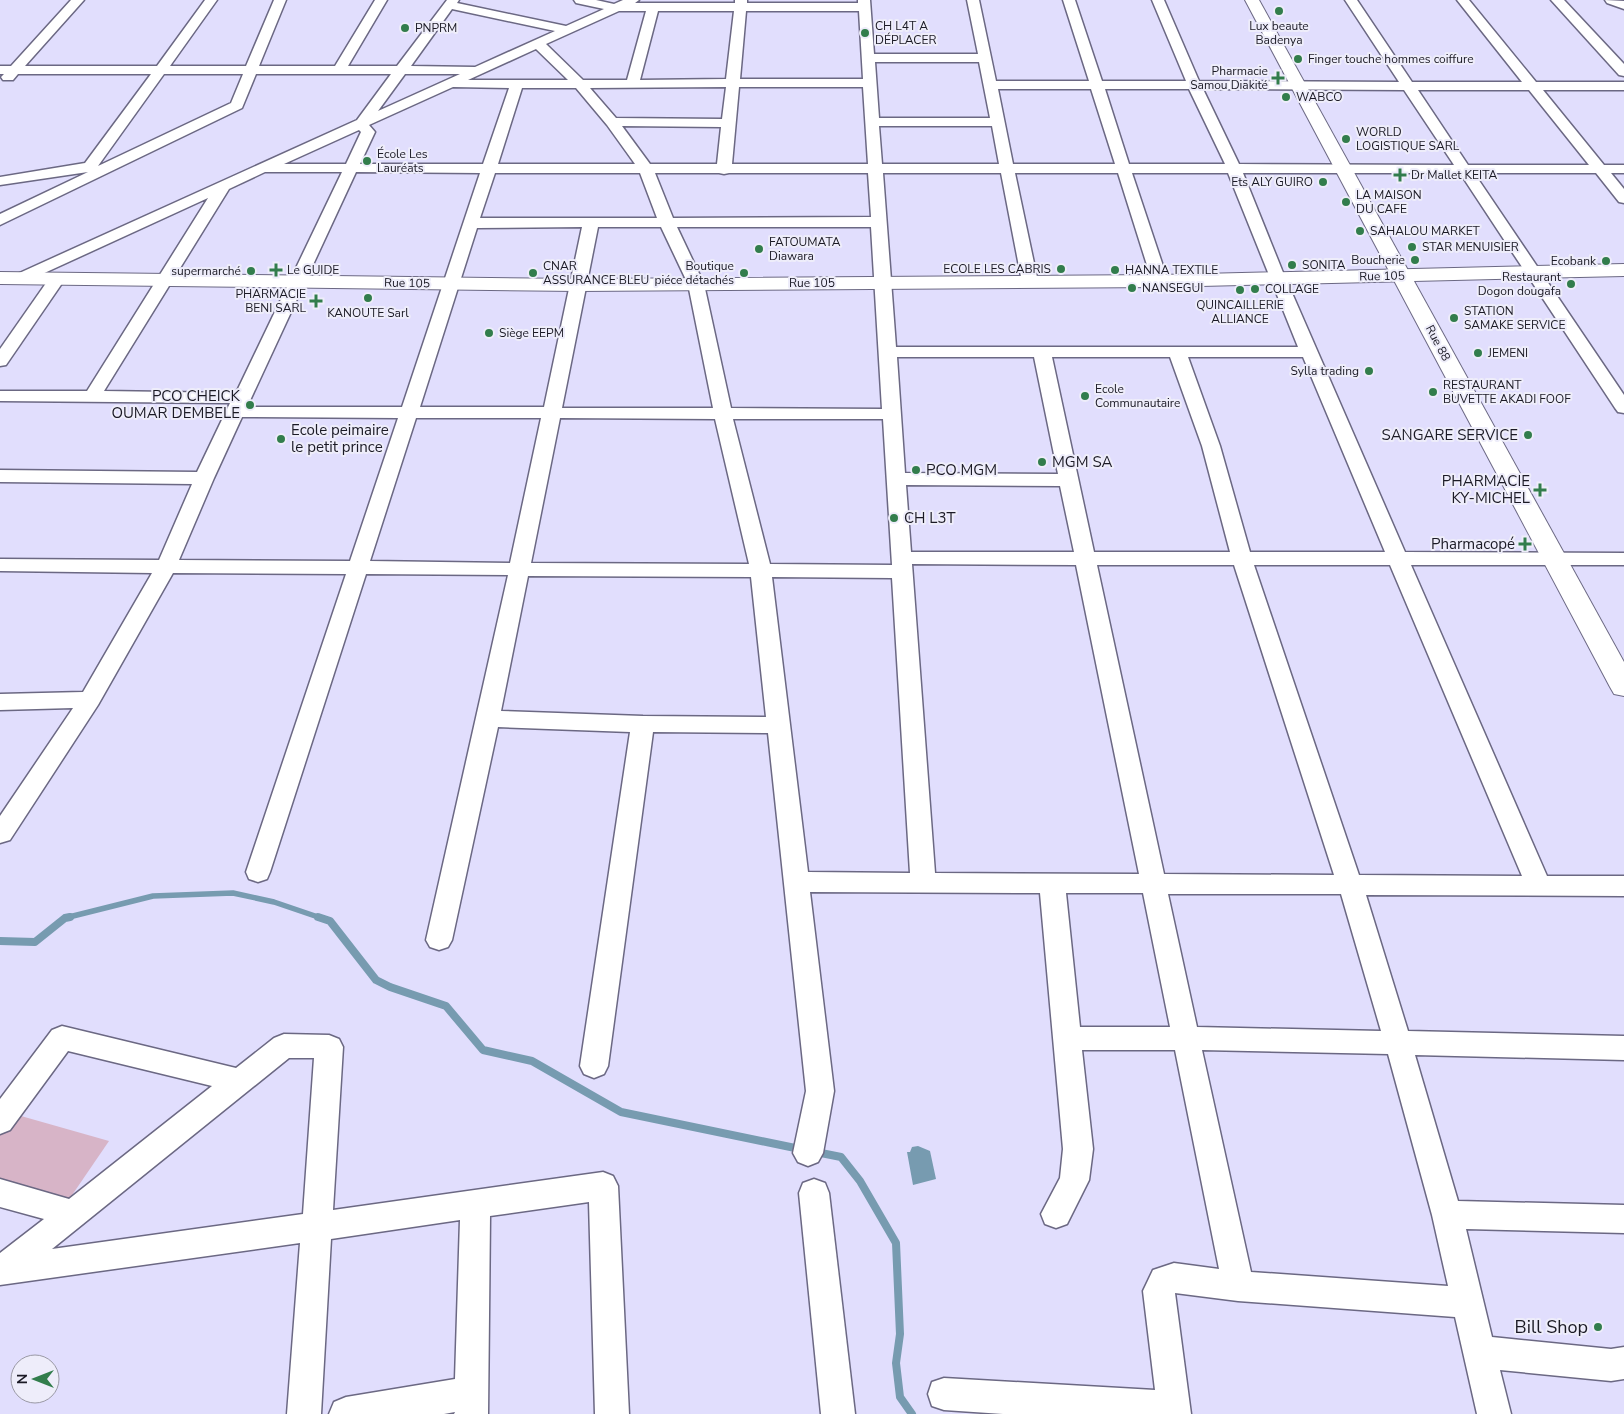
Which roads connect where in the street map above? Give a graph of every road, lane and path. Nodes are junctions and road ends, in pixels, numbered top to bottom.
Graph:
1 (78, 0) edge
2 (211, 0) edge
3 (280, 0) edge
4 (381, 0) edge
5 (580, 0) edge
6 (633, 0) edge
7 (973, 0) edge
8 (1070, 0) edge
9 (1158, 0) edge
10 (1252, 0) edge
11 (1351, 0) edge
12 (1463, 0) edge
13 (1557, 0) edge
14 (1612, 0) edge
15 (451, 3) edge
16 (741, 4) edge
17 (865, 4) edge
18 (1624, 5) edge
19 (617, 8) junction
20 (653, 8) junction
21 (568, 30) junction
22 (538, 44) junction
23 (868, 58) junction
24 (985, 58) junction
25 (0, 70) edge
26 (14, 70) junction
27 (160, 70) junction
28 (251, 70) junction
29 (339, 70) junction
30 (401, 70) junction
31 (478, 70) junction
32 (1624, 72) edge
33 (517, 83) junction
34 (579, 83) junction
35 (633, 83) junction
36 (733, 83) junction
37 (870, 83) junction
38 (449, 84) junction
39 (0, 85) edge
40 (990, 85) junction
41 (1097, 85) junction
42 (1194, 85) junction
43 (1297, 85) junction
44 (1408, 85) junction
45 (1532, 85) junction
46 (1624, 86) edge
47 (612, 122) junction
48 (872, 122) junction
49 (998, 122) junction
50 (729, 123) junction
51 (361, 124) junction
52 (263, 168) junction
53 (350, 169) junction
54 (489, 169) junction
55 (646, 169) junction
56 (876, 169) junction
57 (1007, 169) junction
58 (1124, 169) junction
59 (1234, 169) junction
60 (1343, 169) junction
61 (1464, 169) junction
62 (1600, 169) junction
63 (1624, 169) edge
64 (94, 170) junction
65 (724, 170) junction
66 (0, 182) edge
67 (223, 186) junction
68 (1624, 200) edge
69 (0, 220) edge
70 (472, 222) junction
71 (591, 222) junction
72 (667, 222) junction
73 (879, 222) junction
74 (1624, 270) edge
75 (1533, 273) junction
76 (1402, 276) junction
77 (0, 278) edge
78 (21, 278) junction
79 (57, 278) junction
80 (1277, 278) junction
81 (165, 280) junction
82 (1160, 281) junction
83 (298, 282) junction
84 (1030, 282) junction
85 (452, 283) junction
86 (883, 283) junction
87 (696, 284) junction
88 (578, 285) junction
89 (888, 352) junction
90 (1042, 352) junction
91 (1177, 352) junction
92 (1309, 352) junction
93 (0, 361) edge
94 (0, 396) edge
95 (92, 397) junction
96 (239, 405) junction
97 (1624, 408) edge
98 (410, 412) junction
99 (551, 413) junction
100 (723, 414) junction
101 (892, 414) junction
102 (0, 476) edge
103 (204, 478) junction
104 (896, 479) junction
105 (1069, 480) junction
106 (1086, 558) junction
107 (1242, 559) junction
108 (1398, 559) junction
109 (1553, 559) junction
110 (1624, 559) edge
111 (0, 565) edge
112 (167, 565) junction
113 (902, 565) junction
114 (359, 568) junction
115 (519, 569) junction
116 (761, 571) junction
117 (1624, 687) edge
118 (90, 700) junction
119 (0, 702) edge
120 (488, 719) junction
121 (642, 724) junction
122 (779, 725) junction
123 (1, 834) edge
124 (258, 872) dead end
125 (797, 882) junction
126 (923, 882) junction
127 (1052, 883) junction
128 (1154, 883) junction
129 (1350, 884) junction
130 (1538, 885) junction
131 (1624, 886) edge
132 (439, 940) dead end
133 (1186, 1038) junction
134 (1067, 1039) junction
135 (1398, 1042) junction
136 (1624, 1048) edge
137 (594, 1066) dead end
138 (240, 1081) junction
139 (0, 1121) edge
140 (808, 1153) dead end
141 (0, 1192) edge
142 (814, 1193) dead end
143 (475, 1204) junction
144 (74, 1214) junction
145 (1056, 1214) dead end
146 (1447, 1215) junction
147 (1624, 1219) edge
148 (317, 1226) junction
149 (1, 1272) edge
150 (1238, 1286) junction
151 (1468, 1303) junction
152 (1480, 1352) junction
153 (1624, 1364) edge
154 (944, 1394) dead end
155 (471, 1404) edge
156 (1174, 1411) edge
157 (304, 1414) edge
158 (346, 1414) edge
159 (612, 1414) edge
160 (838, 1414) edge
161 (1494, 1414) edge

1 - 26 street
2 - 27 street
3 - 28 street
4 - 29 street
5 - 19 street
6 - 19 street
7 - 24 street
8 - 41 street
9 - 42 street
10 - 43 street, Rue 88
11 - 44 street
12 - 45 street
13 - 32 street
14 - 18 street
15 - 21 street
15 - 30 street
16 - 17 street
16 - 20 street
16 - 36 street
17 - 23 street
19 - 20 street
19 - 21 street
20 - 35 street
21 - 22 street
22 - 31 street
22 - 34 street
23 - 24 street
23 - 37 street
24 - 40 street
25 - 26 street
26 - 27 street
26 - 39 street
27 - 28 street
27 - 64 street
28 - 29 street
28 - 64 street
29 - 30 street
30 - 31 street
30 - 51 street
31 - 38 street
33 - 34 street
33 - 38 street
33 - 54 street
34 - 35 street
34 - 47 street
35 - 36 street
36 - 37 street
36 - 50 street
37 - 48 street
38 - 51 street
40 - 41 street
40 - 49 street
41 - 42 street
41 - 58 street
42 - 43 street
42 - 59 street
43 - 44 street
43 - 60 street, Rue 88
44 - 45 street
44 - 61 street
45 - 46 street
45 - 62 street
47 - 50 street
47 - 55 street
48 - 49 street
48 - 56 street
49 - 57 street
50 - 65 street
51 - 52 street
51 - 53 street
52 - 53 street
52 - 67 street
53 - 54 street
53 - 83 street
54 - 55 street
54 - 70 street
55 - 65 street
55 - 72 street
56 - 57 street
56 - 65 street
56 - 73 street
57 - 58 street
57 - 84 street
58 - 59 street
58 - 82 street
59 - 60 street
59 - 80 street
60 - 61 street
60 - 76 street, Rue 88
61 - 62 street
61 - 75 street
62 - 63 street
62 - 68 street
64 - 66 street
64 - 69 street
67 - 78 street
67 - 81 street
70 - 71 street
70 - 85 street
71 - 72 street
71 - 88 street
72 - 73 street
72 - 87 street
73 - 86 street
74 - 75 street, Rue 105
75 - 76 street, Rue 105
75 - 97 street
76 - 80 street, Rue 105
76 - 109 street, Rue 88
77 - 78 street, Rue 105
78 - 79 street, Rue 105
79 - 81 street, Rue 105
79 - 93 street
80 - 82 street, Rue 105
80 - 92 street
81 - 83 street, Rue 105
81 - 95 street
82 - 84 street, Rue 105
83 - 85 street, Rue 105
83 - 96 street
84 - 86 street, Rue 105
85 - 88 street, Rue 105
85 - 98 street
86 - 87 street, Rue 105
86 - 89 street
87 - 88 street, Rue 105
87 - 100 street
88 - 99 street
89 - 90 street
89 - 101 street
90 - 91 street
90 - 105 street
91 - 92 street
91 - 107 street
92 - 108 street
94 - 95 street
95 - 96 street
96 - 98 street
96 - 103 street
98 - 99 street
98 - 114 street
99 - 100 street
99 - 115 street
100 - 101 street
100 - 116 street
101 - 104 street
102 - 103 street
103 - 112 street
104 - 105 street
104 - 113 street
105 - 106 street
106 - 107 street
106 - 113 street
106 - 128 street
107 - 108 street
107 - 129 street
108 - 109 street
108 - 130 street
109 - 110 street
109 - 117 street, Rue 88
111 - 112 street
112 - 114 street
112 - 118 street
113 - 116 street
113 - 126 street
114 - 115 street
114 - 124 street
115 - 116 street
115 - 120 street
116 - 122 street
118 - 119 street
118 - 123 street
120 - 121 street
120 - 132 street
121 - 122 street
121 - 137 street
122 - 125 street
125 - 126 street
125 - 140 street
126 - 127 street
127 - 128 street
127 - 134 street
128 - 129 street
128 - 133 street
129 - 130 street
129 - 135 street
130 - 131 street
133 - 134 street
133 - 135 street
133 - 150 street
134 - 145 street
135 - 136 street
135 - 146 street
138 - 139 street
138 - 144 street
138 - 148 street
141 - 144 street
142 - 160 street
143 - 148 street
143 - 155 street
143 - 159 street
144 - 149 street
146 - 147 street
146 - 151 street
148 - 149 street
148 - 157 street
150 - 151 street
150 - 156 street
151 - 152 street
152 - 153 street
152 - 161 street
154 - 156 street
155 - 158 street

